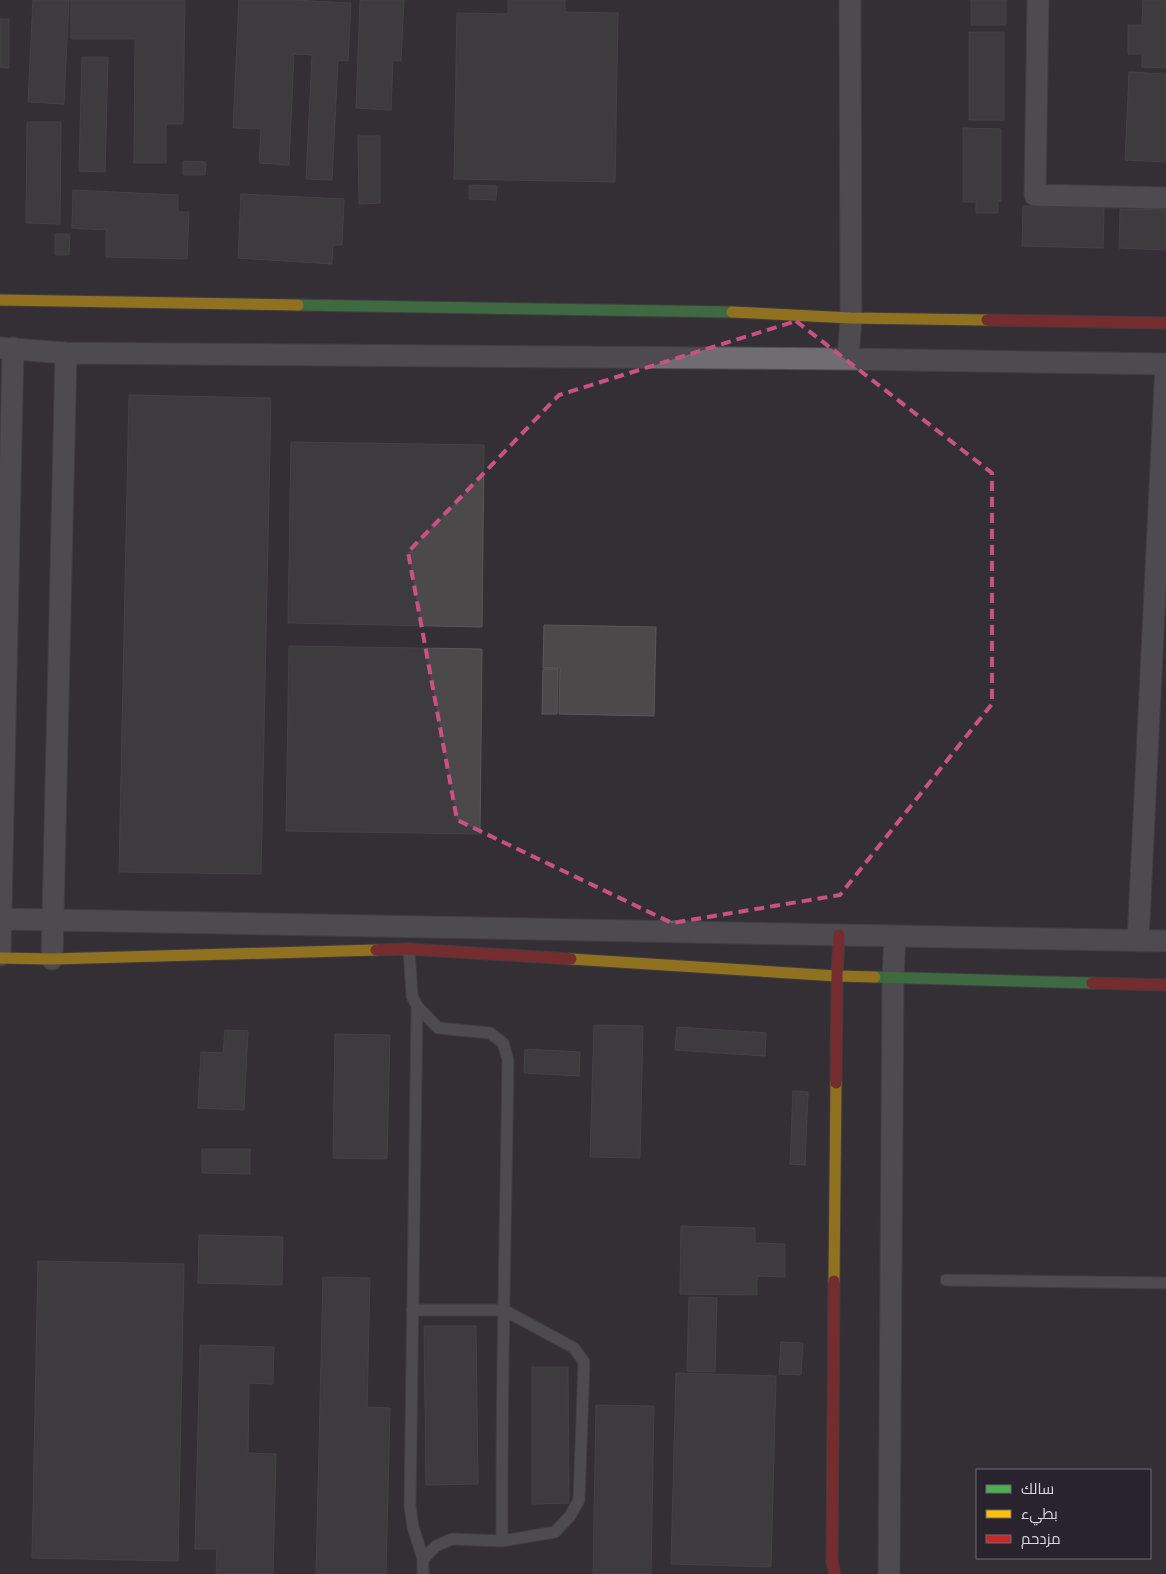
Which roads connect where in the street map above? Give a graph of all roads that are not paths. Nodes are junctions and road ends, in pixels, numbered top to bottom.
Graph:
1 (850, 0) edge
2 (1038, 0) edge
3 (1166, 198) edge
4 (0, 300) edge
5 (852, 318) junction
6 (1166, 323) edge
7 (7, 348) edge
8 (66, 354) junction
9 (848, 359) junction
10 (1166, 364) edge
11 (4, 608) edge
12 (0, 919) edge
13 (53, 920) junction
14 (839, 935) junction
15 (896, 936) junction
16 (1138, 941) junction
17 (1166, 941) edge
18 (409, 949) junction
19 (0, 956) edge
20 (52, 959) junction
21 (837, 976) junction
22 (893, 978) junction
23 (1166, 985) edge
24 (418, 1006) junction
25 (946, 1280) dead end
26 (1166, 1284) edge
27 (412, 1310) junction
28 (504, 1310) junction
29 (502, 1541) junction
30 (424, 1559) junction
31 (423, 1574) edge
32 (835, 1574) edge
33 (889, 1574) edge

1 - 5 street
2 - 3 street
4 - 5 street
5 - 6 street
5 - 9 street
7 - 8 street
7 - 11 street
8 - 9 street
8 - 13 street
9 - 10 street
10 - 16 street
11 - 12 street
12 - 13 street
12 - 19 street
13 - 14 street
13 - 20 street
14 - 15 street
14 - 21 street
15 - 16 street
15 - 22 street
16 - 17 street
18 - 20 street
18 - 21 street
18 - 24 lane
19 - 20 street
21 - 22 street
21 - 32 street
22 - 23 street
22 - 33 street
24 - 27 lane
24 - 28 lane
25 - 26 lane
27 - 28 lane
27 - 30 lane
28 - 29 lane
28 - 29 lane
29 - 30 lane
30 - 31 lane

